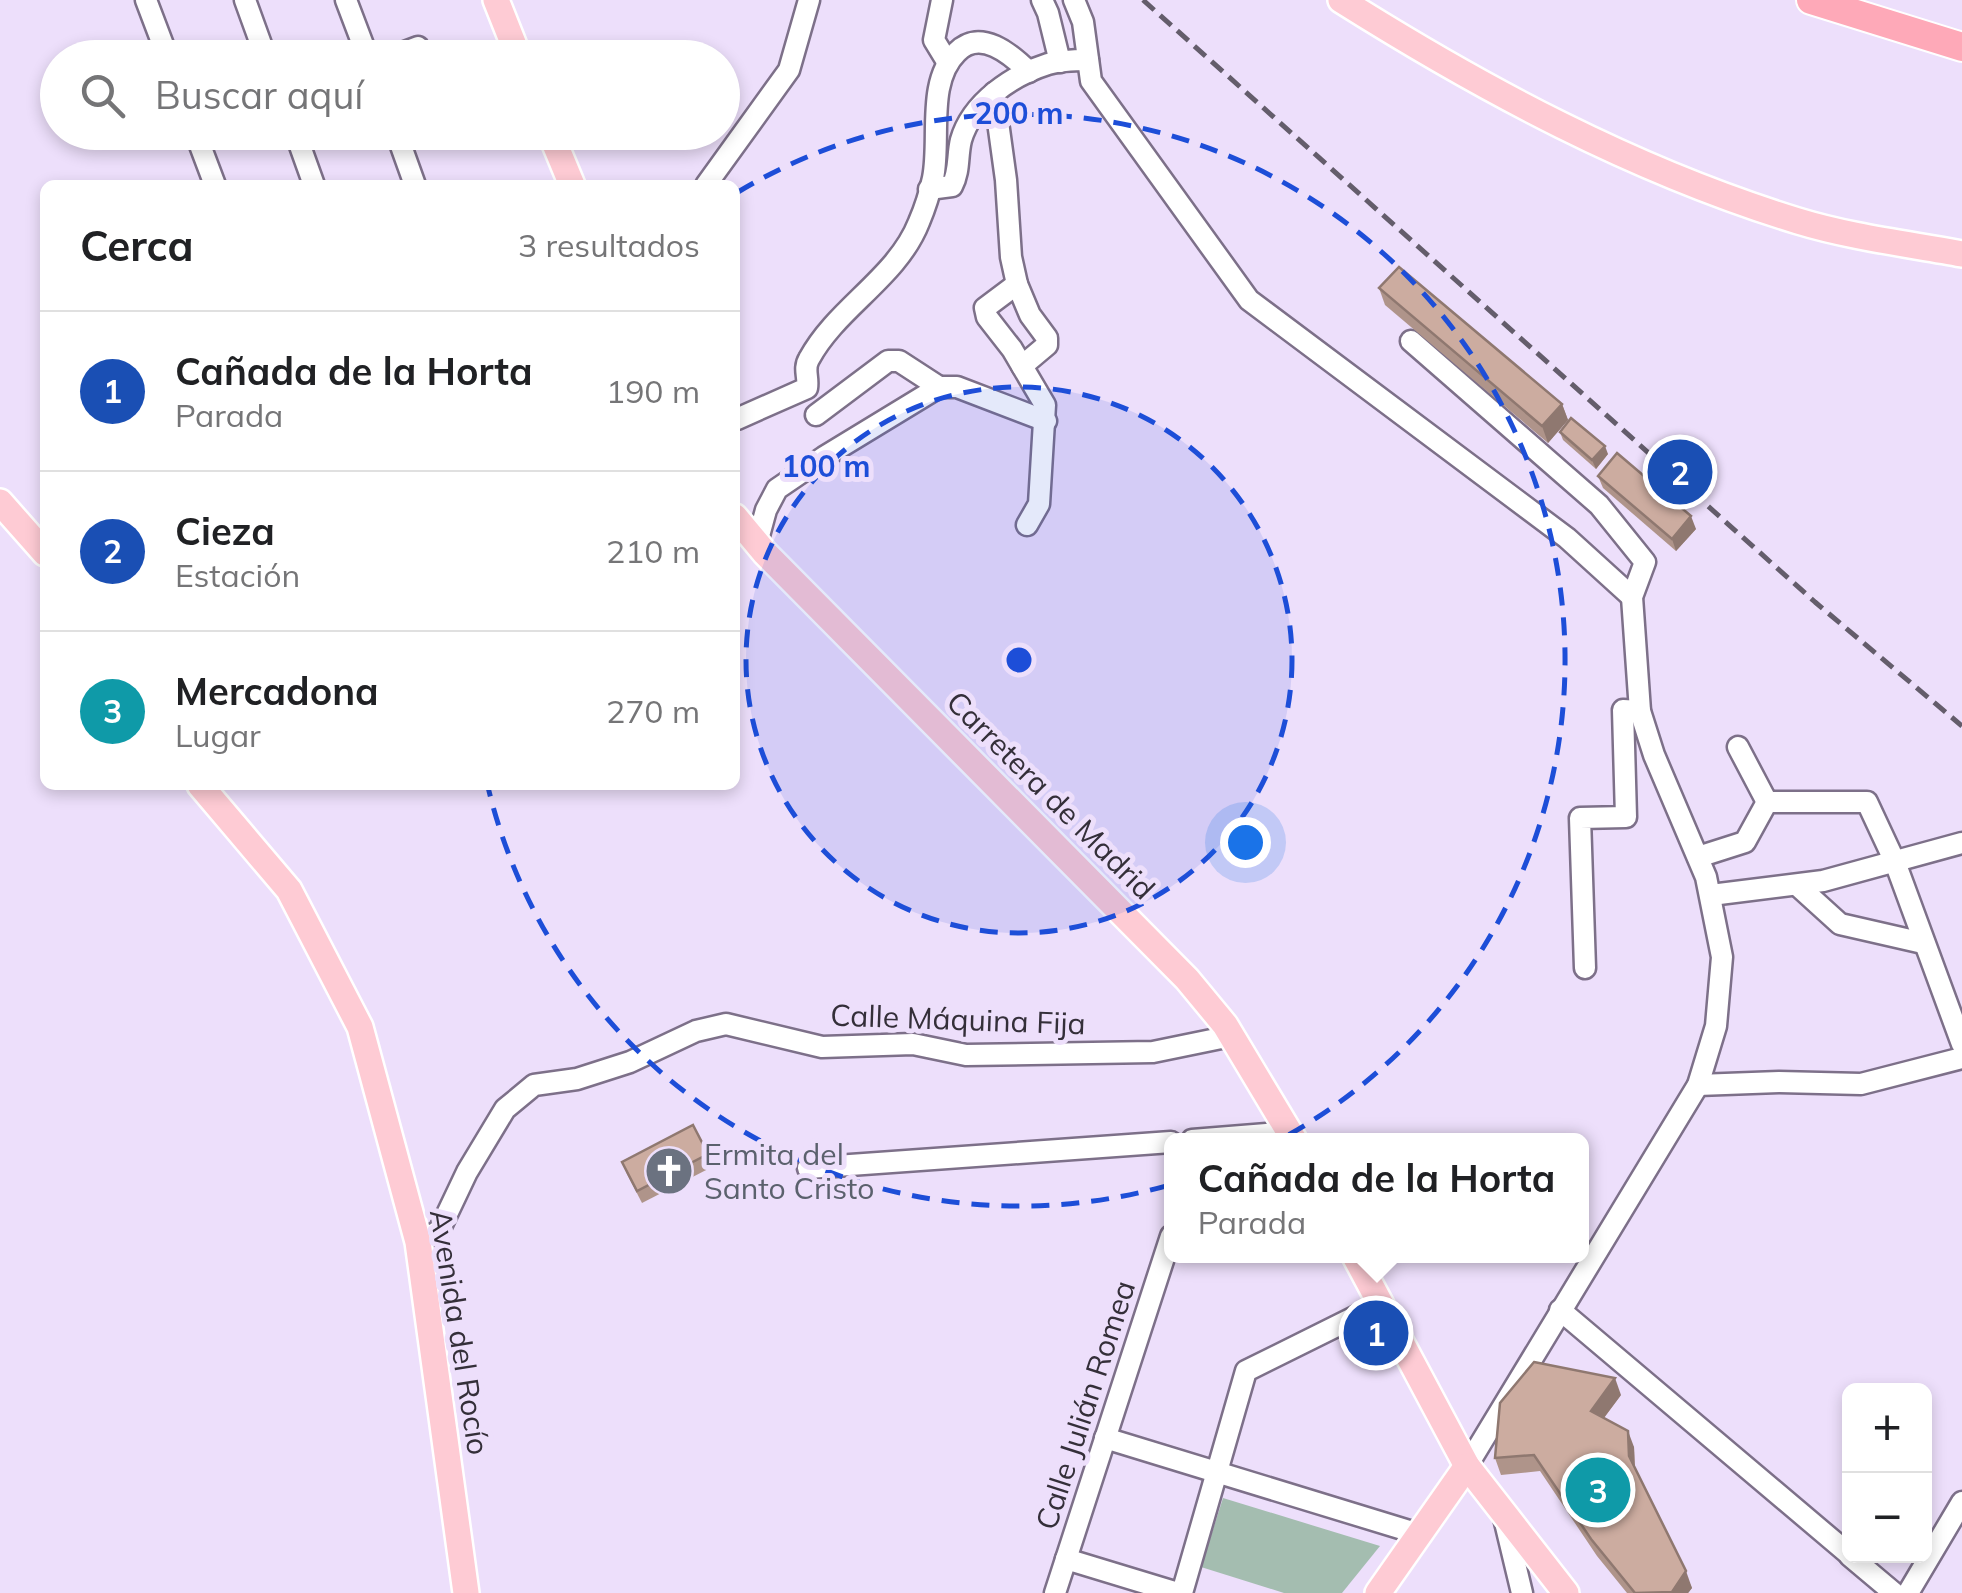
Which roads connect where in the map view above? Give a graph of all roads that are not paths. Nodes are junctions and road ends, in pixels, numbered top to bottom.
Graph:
1 (146, 0) edge
2 (245, 0) edge
3 (346, 0) edge
4 (496, 0) edge
5 (810, 0) edge
6 (942, 0) edge
7 (1042, 0) edge
8 (1074, 0) edge
9 (1341, 0) edge
10 (1811, 0) edge
11 (161, 40) edge
12 (259, 40) edge
13 (361, 40) edge
14 (512, 40) edge
15 (1962, 47) edge
16 (1088, 60) junction
17 (1060, 62) junction
18 (948, 63) junction
19 (1029, 72) junction
20 (994, 93) junction
21 (740, 138) edge
22 (202, 150) edge
23 (301, 150) edge
24 (402, 150) edge
25 (557, 150) edge
26 (732, 150) edge
27 (213, 180) edge
28 (312, 180) edge
29 (413, 180) edge
30 (570, 180) edge
31 (710, 180) edge
32 (931, 183) junction
33 (1962, 254) edge
34 (1016, 284) junction
35 (1411, 341) dead end
36 (1022, 366) junction
37 (939, 387) junction
38 (816, 415) dead end
39 (740, 418) edge
40 (1046, 421) junction
41 (0, 502) edge
42 (740, 522) edge
43 (1027, 525) dead end
44 (757, 543) junction
45 (40, 547) edge
46 (1632, 597) junction
47 (1640, 711) junction
48 (1738, 747) dead end
49 (204, 790) edge
50 (1767, 802) junction
51 (1962, 843) edge
52 (1698, 857) junction
53 (1895, 862) junction
54 (1797, 884) junction
55 (1710, 896) junction
56 (1924, 943) junction
57 (1584, 968) dead end
58 (1231, 1036) junction
59 (1962, 1044) edge
60 (1962, 1058) edge
61 (1698, 1085) junction
62 (1290, 1133) edge
63 (1164, 1143) edge
64 (808, 1168) dead end
65 (418, 1242) junction
66 (1164, 1258) edge
67 (1360, 1263) edge
68 (1589, 1263) edge
69 (1589, 1263) edge
70 (1381, 1304) junction
71 (1560, 1310) junction
72 (1106, 1438) junction
73 (1468, 1466) junction
74 (1217, 1472) junction
75 (1962, 1502) edge
76 (1502, 1511) junction
77 (1419, 1534) junction
78 (1842, 1548) edge
79 (1066, 1559) junction
80 (1859, 1563) edge
81 (466, 1593) edge
82 (1055, 1593) edge
83 (1180, 1593) edge
84 (1378, 1593) edge
85 (1522, 1593) edge
86 (1566, 1593) edge
87 (1894, 1593) edge
88 (1908, 1593) edge

1 - 11 street
2 - 12 street
3 - 13 street
4 - 14 main road
5 - 21 street
6 - 18 street
7 - 17 street
8 - 16 street
9 - 33 main road
10 - 15 highway
16 - 17 street
16 - 46 street
17 - 19 street
18 - 19 street
18 - 32 street
19 - 20 street
20 - 32 street
20 - 34 street
22 - 27 street
23 - 28 street
24 - 29 street
25 - 30 main road
26 - 31 street
32 - 39 street
34 - 36 street
34 - 36 street
35 - 46 street
36 - 40 street
37 - 38 street
37 - 40 street
37 - 44 street
40 - 43 street
41 - 45 main road
42 - 44 main road, Carretera de Madrid
44 - 58 main road, Carretera de Madrid
46 - 47 street
47 - 52 street
47 - 57 street
48 - 50 street
49 - 65 main road, Avenida del Rocío
50 - 52 street
50 - 53 street
51 - 53 street
52 - 55 street
53 - 54 street
53 - 56 street
54 - 55 street
54 - 56 street
55 - 61 street
56 - 59 street
58 - 62 main road, Carretera de Madrid
58 - 65 street, Calle Máquina Fija
60 - 61 street
61 - 68 street
63 - 64 street
65 - 81 main road, Avenida del Rocío
66 - 72 street, Calle Julián Romea
67 - 70 main road
69 - 71 street
70 - 73 main road
70 - 74 street
71 - 73 street
71 - 78 street
72 - 74 street
72 - 79 street, Calle Julián Romea
73 - 76 main road
73 - 77 main road
74 - 77 street
74 - 83 street
75 - 88 street
76 - 85 street
76 - 86 main road
77 - 84 main road
79 - 82 street, Calle Julián Romea
79 - 83 street
80 - 87 street

